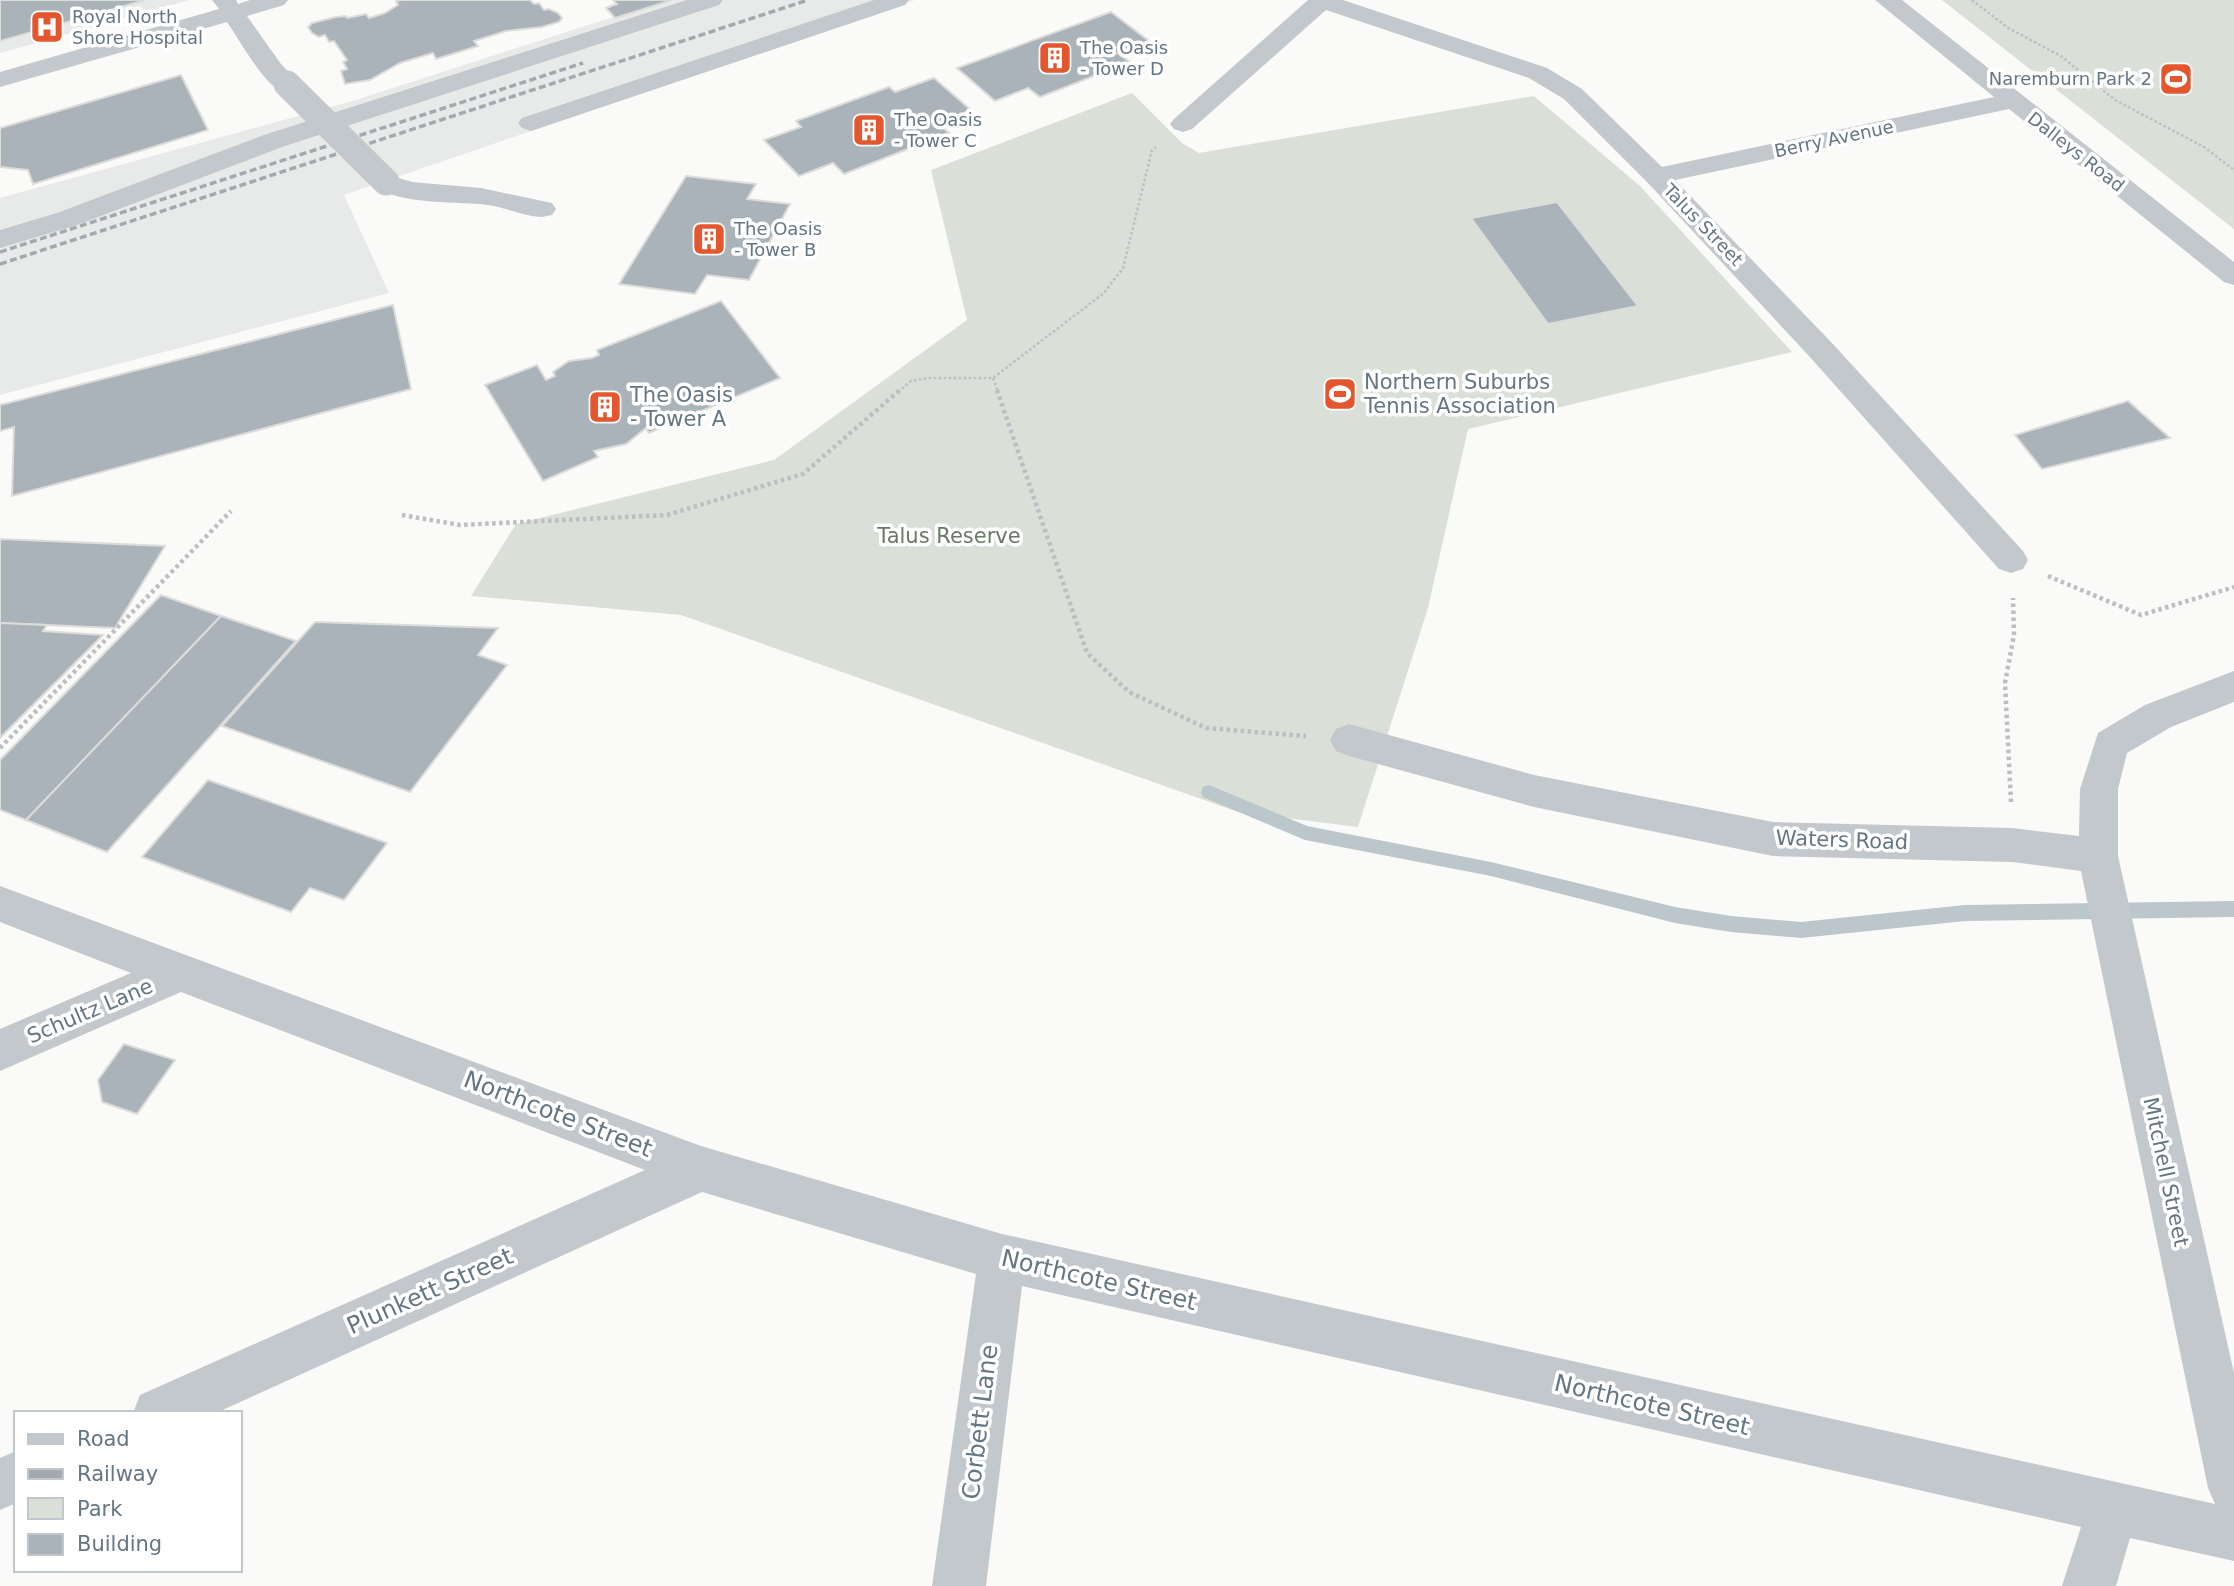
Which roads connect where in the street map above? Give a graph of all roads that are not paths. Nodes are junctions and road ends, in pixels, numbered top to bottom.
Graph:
1 (276, 0) edge
2 (711, 0) edge
3 (897, 0) edge
4 (1887, 0) edge
5 (1321, 1) edge
6 (228, 6) edge
7 (0, 80) edge
8 (2012, 102) junction
9 (531, 123) dead end
10 (1183, 124) road end
11 (1656, 176) junction
12 (542, 209) dead end
13 (0, 239) edge
14 (2234, 276) edge
15 (2011, 560) road end
16 (2234, 686) edge
17 (1349, 740) road end
18 (2098, 856) junction
19 (0, 904) edge
20 (179, 973) junction
21 (0, 1050) edge
22 (701, 1169) junction
23 (1002, 1258) junction
24 (162, 1411) edge
25 (2234, 1488) edge
26 (2113, 1509) junction
27 (2234, 1535) edge
28 (959, 1586) edge
29 (2089, 1586) edge

1 - 6 street
2 - 13 street
3 - 9 street
4 - 8 street, Dalleys Road
5 - 10 street
5 - 11 street, Talus Street
6 - 7 street
6 - 12 street, bridge
8 - 11 street, Berry Avenue
8 - 14 street, Dalleys Road
11 - 15 street, Talus Street
16 - 18 street
17 - 18 street, Waters Road
18 - 25 street, Mitchell Street
19 - 20 street, Northcote Street
20 - 21 street, Schultz Lane
20 - 22 street, Northcote Street
22 - 23 street, Northcote Street
22 - 24 street, Plunkett Street
23 - 26 street, Northcote Street
23 - 28 street, Corbett Lane
26 - 27 street, Northcote Street
26 - 29 street

